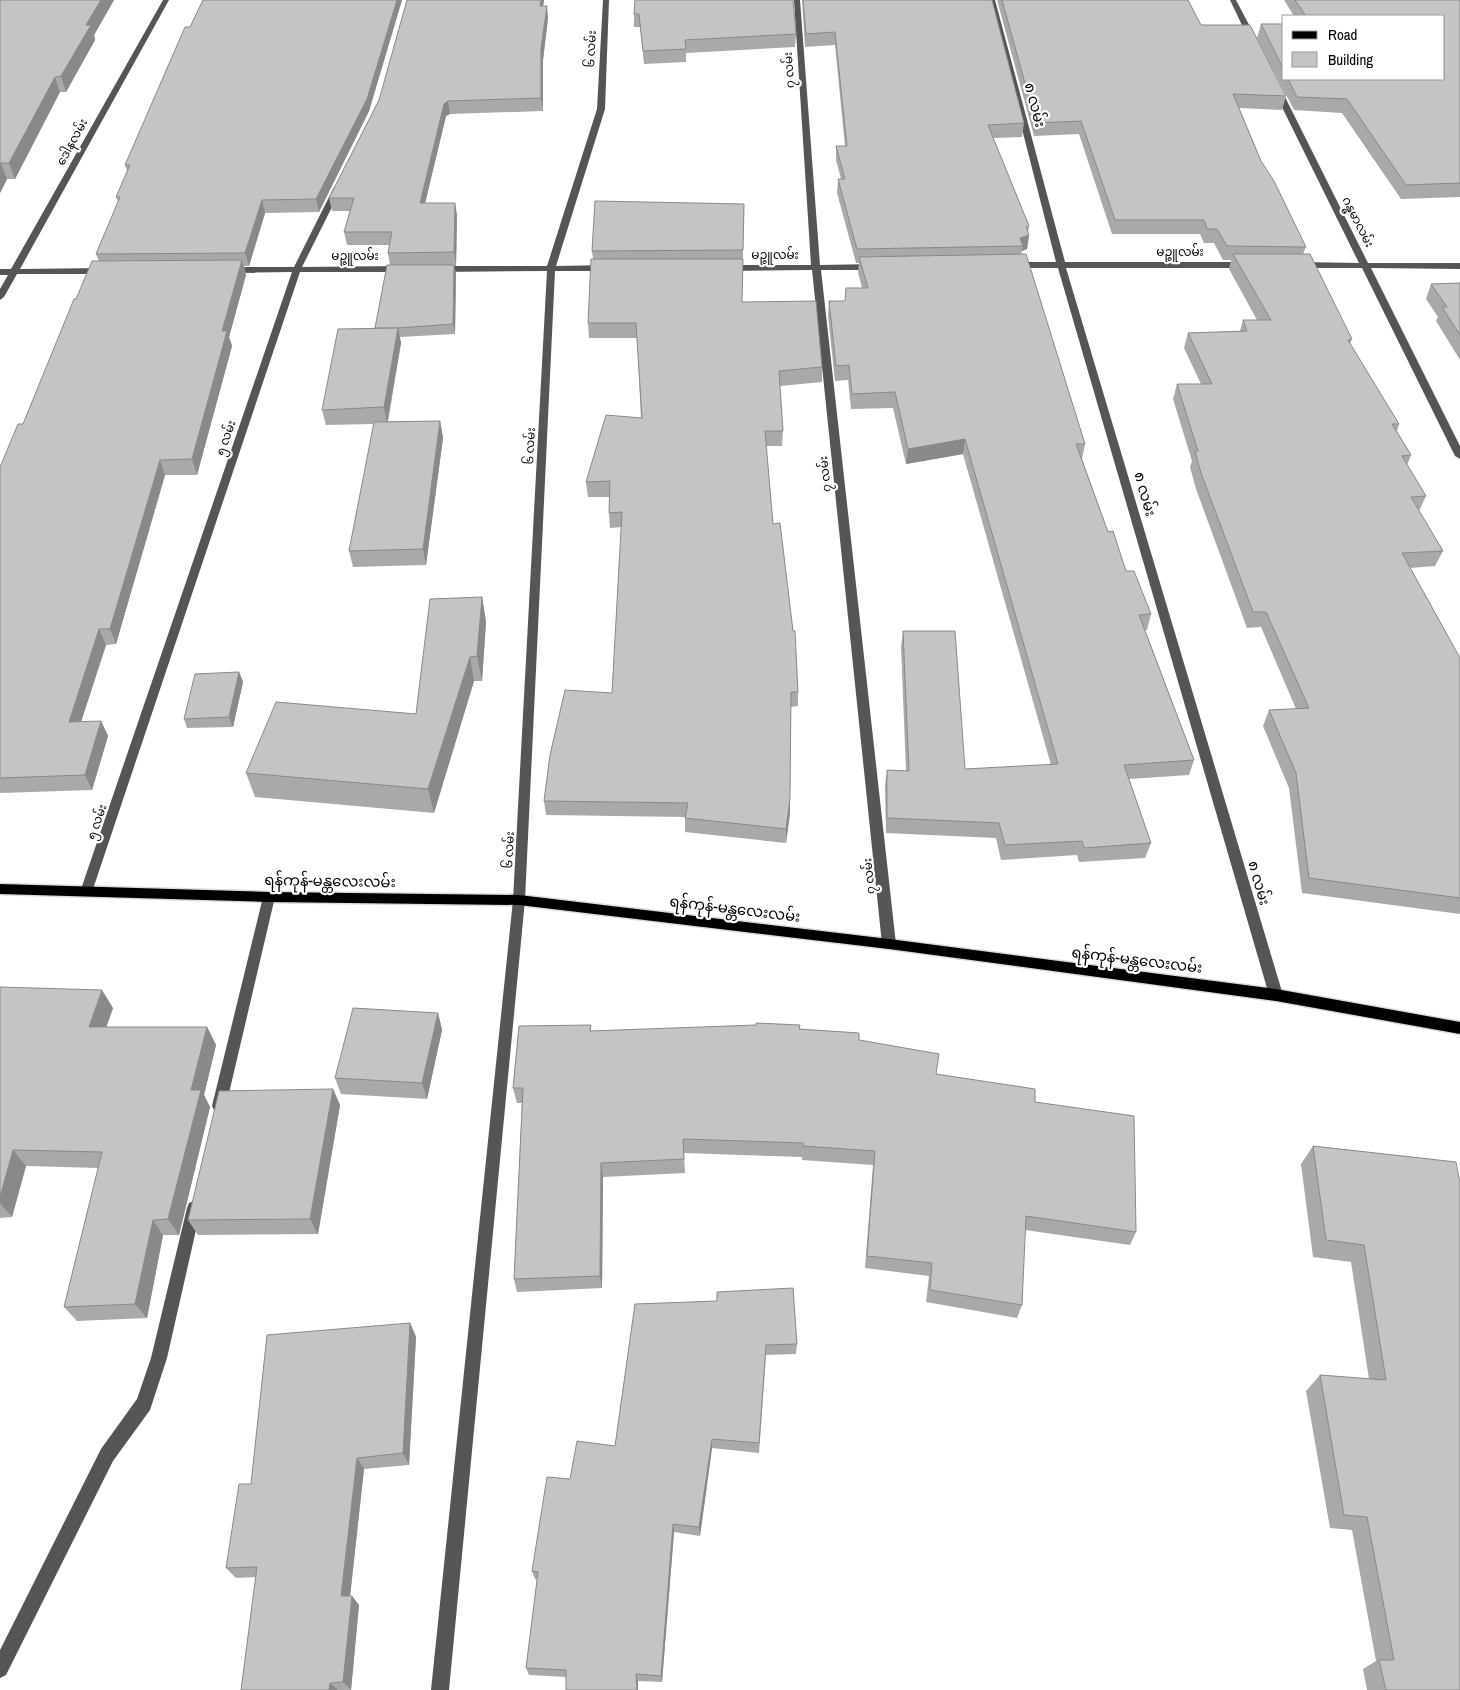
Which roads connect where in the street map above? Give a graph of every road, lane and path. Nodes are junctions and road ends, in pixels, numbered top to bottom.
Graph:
1 (166, 0) edge
2 (606, 0) edge
3 (796, 0) edge
4 (992, 0) edge
5 (1233, 0) edge
6 (1259, 53) edge
7 (1272, 80) edge
8 (340, 182) edge
9 (1061, 264) junction
10 (1002, 265) edge
11 (1257, 265) edge
12 (1287, 265) edge
13 (1365, 266) junction
14 (1460, 266) edge
15 (884, 267) edge
16 (551, 268) junction
17 (620, 268) edge
18 (718, 268) edge
19 (816, 268) junction
20 (297, 269) junction
21 (414, 269) edge
22 (424, 269) edge
23 (219, 270) edge
24 (112, 271) edge
25 (0, 272) edge
26 (14, 272) junction
27 (0, 297) edge
28 (1460, 456) edge
29 (0, 889) edge
30 (86, 892) junction
31 (269, 897) junction
32 (519, 900) junction
33 (888, 944) junction
34 (1276, 995) junction
35 (1460, 1028) edge
36 (216, 1118) edge
37 (198, 1194) edge
38 (0, 1669) edge
39 (440, 1690) edge

1 - 26 street, ဒေါနလမ်း
2 - 16 street, ၆ လမ်း
3 - 19 street, ၇ လမ်း
4 - 9 street, ၈ လမ်း
5 - 6 street
7 - 13 street, ဂန္ဓမာလမ်း
8 - 20 street, ၅ လမ်း
9 - 10 street, မဉ္ဇူလမ်း
9 - 11 street, မဉ္ဇူလမ်း
9 - 34 street, ၈ လမ်း
12 - 13 street
13 - 14 street
13 - 28 street, ဂန္ဓမာလမ်း
15 - 19 street, မဉ္ဇူလမ်း
16 - 17 street
16 - 22 street
16 - 32 street, ၆ လမ်း
18 - 19 street, မဉ္ဇူလမ်း
19 - 33 street, ၇ လမ်း
20 - 21 street, မဉ္ဇူလမ်း
20 - 23 street, မဉ္ဇူလမ်း
20 - 30 street, ၅ လမ်း
24 - 26 street
25 - 26 street
26 - 27 street, ဒေါနလမ်း
29 - 30 main road, ရန်ကုန်-မန္တလေးလမ်း
30 - 31 main road, ရန်ကုန်-မန္တလေးလမ်း
31 - 32 main road, ရန်ကုန်-မန္တလေးလမ်း
31 - 36 street
32 - 33 main road, ရန်ကုန်-မန္တလေးလမ်း
32 - 39 street, ၆ လမ်း
33 - 34 main road, ရန်ကုန်-မန္တလေးလမ်း
34 - 35 main road, ရန်ကုန်-မန္တလေးလမ်း
37 - 38 street

